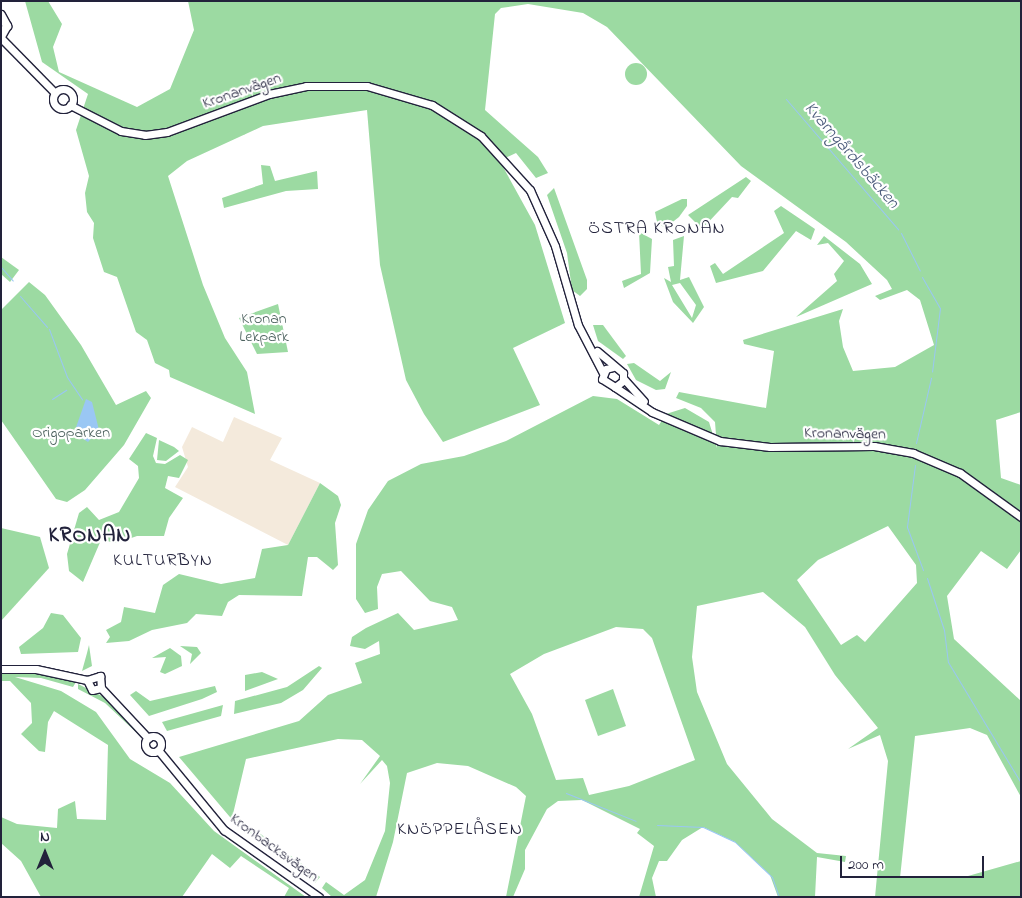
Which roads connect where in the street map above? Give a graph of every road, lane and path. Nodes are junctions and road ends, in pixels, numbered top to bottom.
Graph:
1 (3, 15) edge
2 (1, 37) edge
3 (55, 93) junction
4 (70, 105) junction
5 (576, 316) junction
6 (613, 367) junction
7 (603, 373) junction
8 (623, 378) junction
9 (615, 387) junction
10 (657, 413) junction
11 (1021, 517) edge
12 (1, 669) edge
13 (87, 680) junction
14 (101, 688) junction
15 (319, 897) edge

1 - 2 main road
2 - 3 street
3 - 4 street
3 - 4 street
4 - 5 street, Kronanvägen
5 - 6 street, Kronanvägen
5 - 7 street, Kronanvägen
6 - 7 street
6 - 8 street, Kronanvägen
7 - 9 street, Kronanvägen
8 - 9 street
8 - 10 street, Kronanvägen
9 - 10 street, Kronanvägen
10 - 11 street, Kronanvägen
12 - 13 street
13 - 14 street
13 - 14 street
14 - 15 street, Kronbacksvägen

